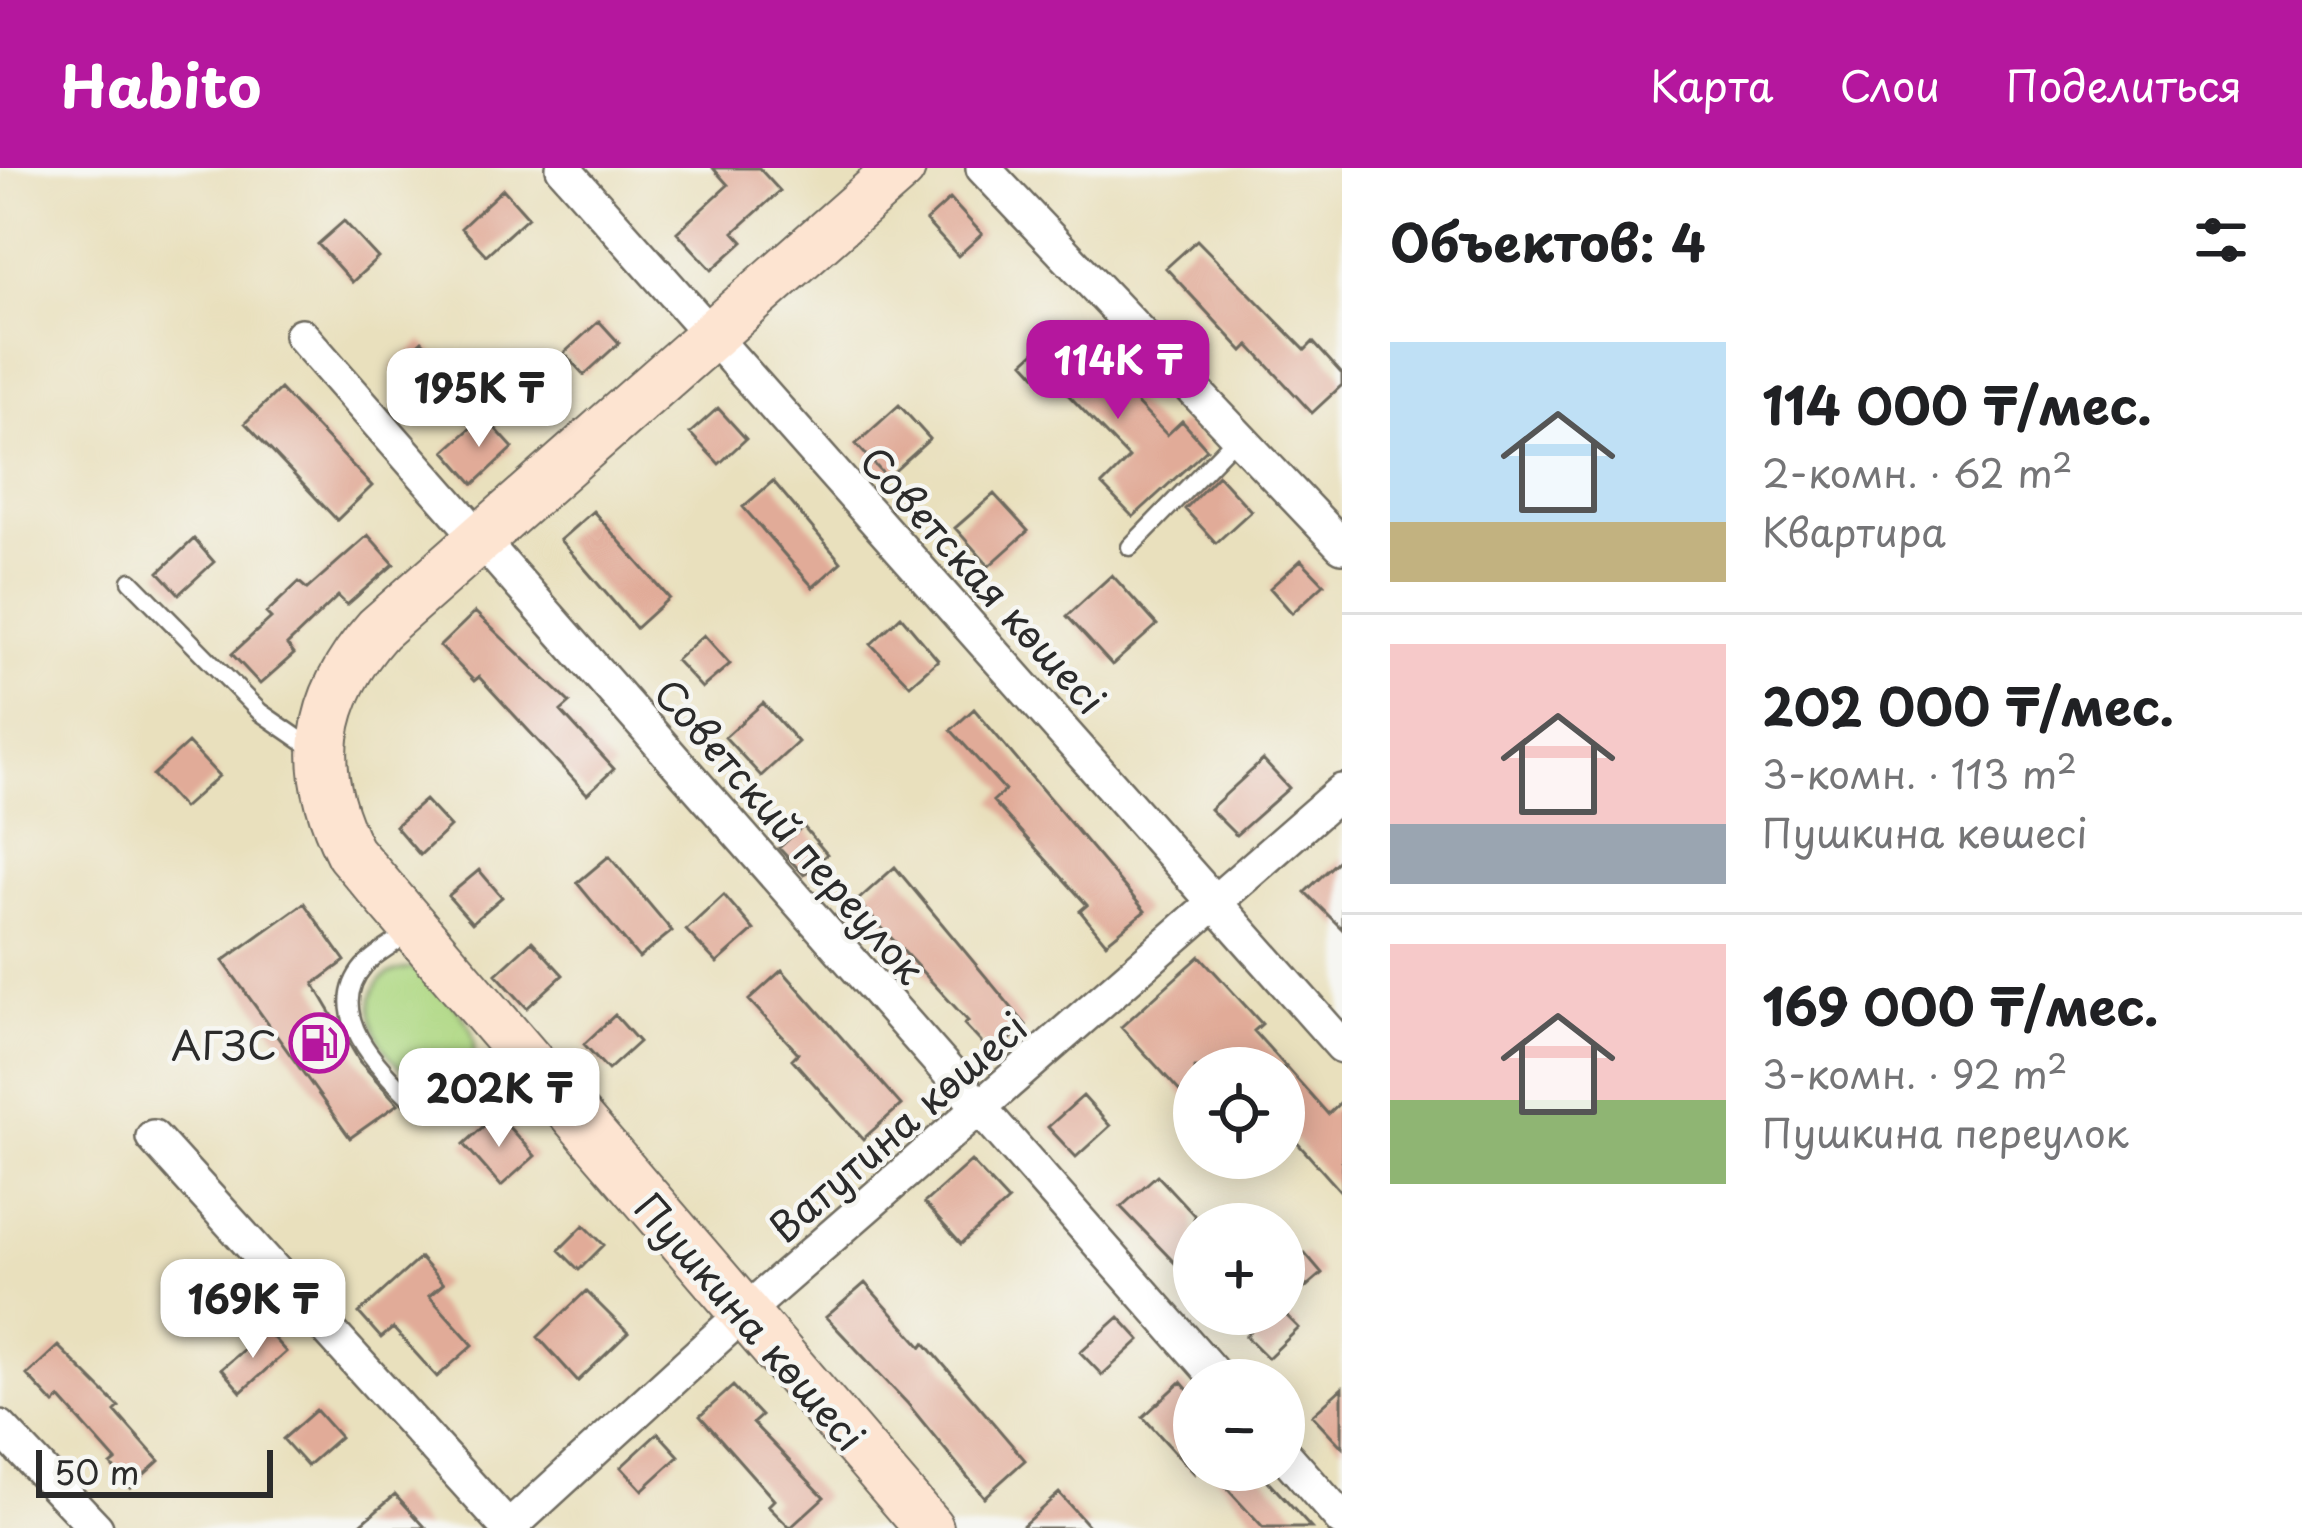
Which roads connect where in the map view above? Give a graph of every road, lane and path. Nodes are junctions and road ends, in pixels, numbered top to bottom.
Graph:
1 (563, 168) edge
2 (901, 168) edge
3 (983, 168) edge
4 (301, 335) dead end
5 (713, 338) junction
6 (1237, 437) junction
7 (482, 541) junction
8 (1342, 546) edge
9 (1130, 548) dead end
10 (131, 581) dead end
11 (324, 756) junction
12 (1342, 791) edge
13 (1215, 903) junction
14 (416, 929) junction
15 (1342, 1046) edge
16 (522, 1054) junction
17 (982, 1110) junction
18 (153, 1137) dead end
19 (745, 1313) junction
20 (1201, 1359) edge
21 (0, 1427) edge
22 (1305, 1478) edge
23 (1342, 1520) edge
24 (96, 1528) edge
25 (508, 1528) edge
26 (929, 1528) edge

1 - 5 street, Советская көшесі
2 - 5 street
3 - 6 street
4 - 7 street, Советский переулок
5 - 7 street
5 - 13 street, Советская көшесі
6 - 8 street
6 - 9 lane
7 - 11 street, Пушкина көшесі
7 - 17 street, Советский переулок
10 - 11 lane
11 - 14 street, Пушкина көшесі
12 - 13 street, Ватутина көшесі
13 - 15 street, Советская көшесі
13 - 17 street, Ватутина көшесі
14 - 16 street, Пушкина көшесі
14 - 16 lane
16 - 19 street, Пушкина көшесі
17 - 19 street, Ватутина көшесі
17 - 20 street, Советский переулок
18 - 25 street
19 - 25 street, Ватутина көшесі
19 - 26 street, Пушкина көшесі
21 - 24 street
22 - 23 street

